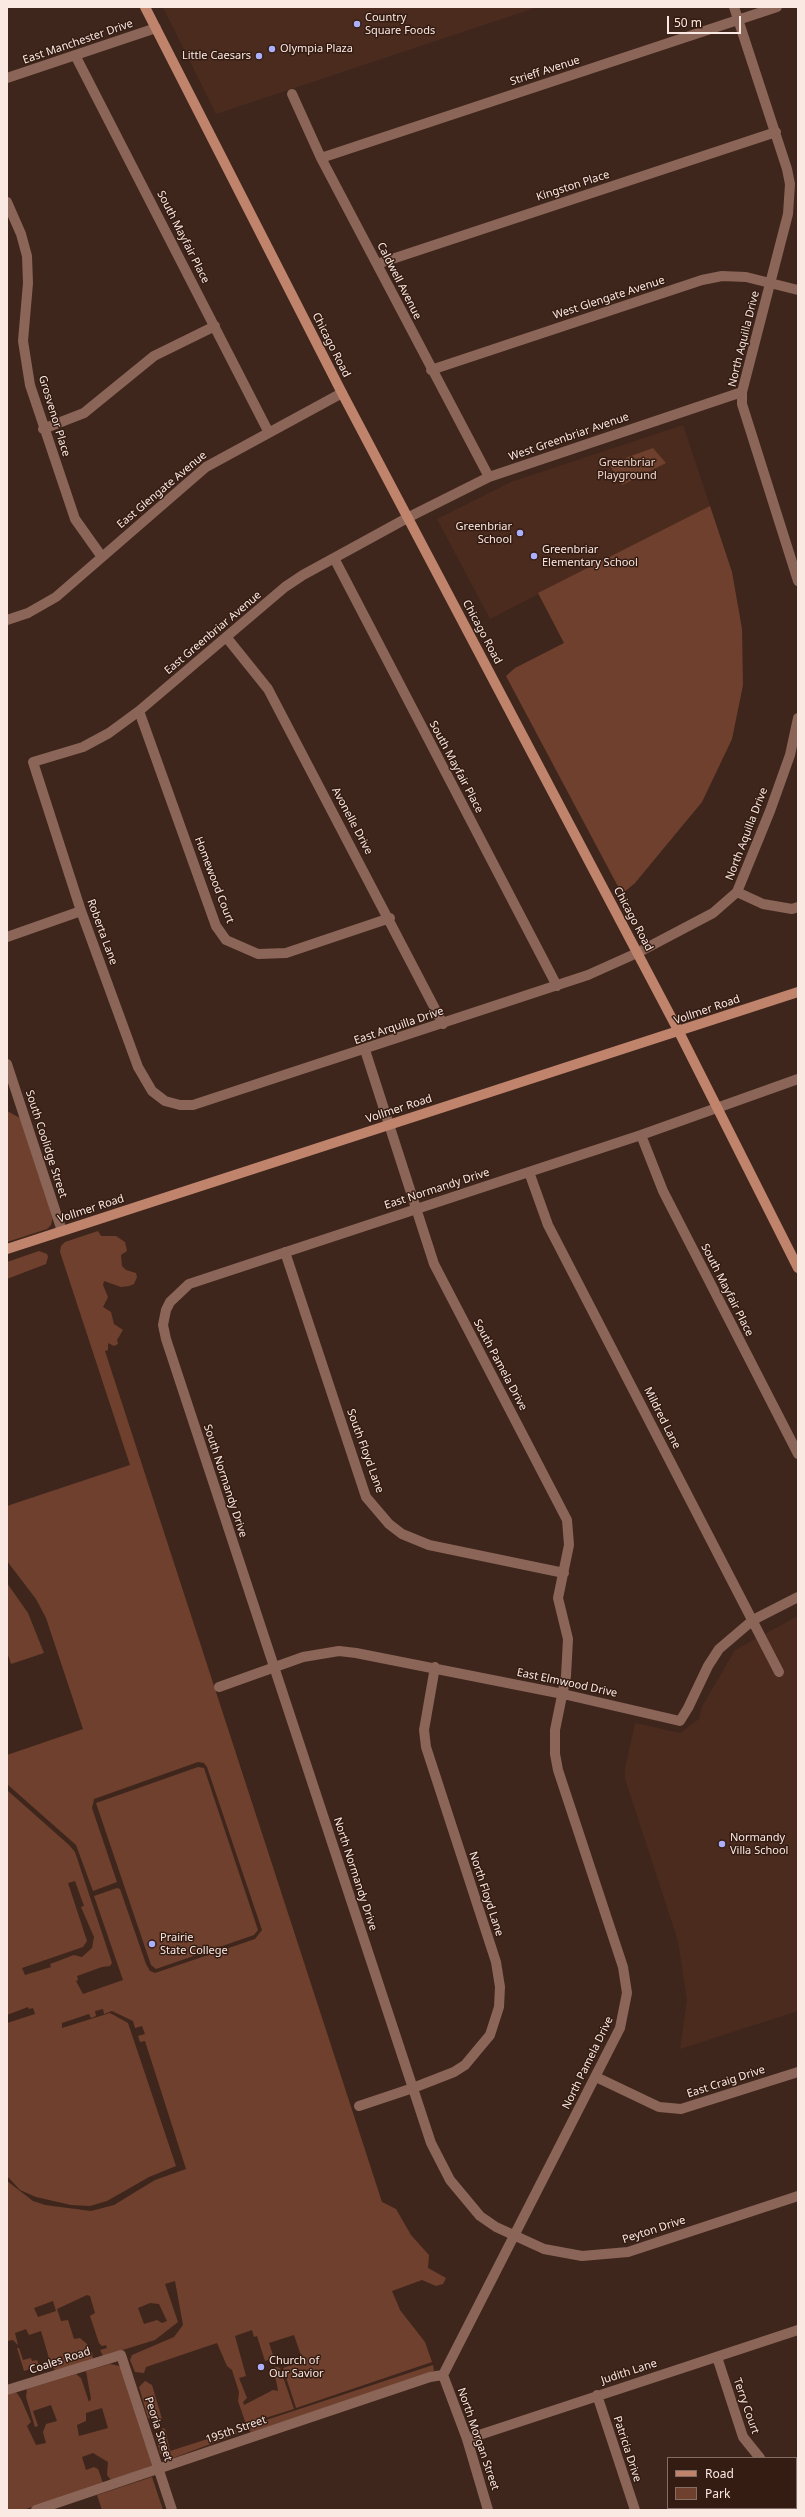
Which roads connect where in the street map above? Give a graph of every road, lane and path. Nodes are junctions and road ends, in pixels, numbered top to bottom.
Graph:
1 (145, 7) edge
2 (734, 7) edge
3 (777, 7) edge
4 (739, 20) junction
5 (156, 28) junction
6 (75, 54) junction
7 (7, 78) edge
8 (292, 94) dead end
9 (776, 132) junction
10 (321, 158) junction
11 (7, 202) edge
12 (377, 264) junction
13 (771, 284) junction
14 (798, 290) edge
15 (215, 326) junction
16 (431, 370) junction
17 (342, 392) junction
18 (742, 392) junction
19 (43, 429) junction
20 (268, 431) junction
21 (489, 477) junction
22 (409, 517) junction
23 (102, 557) junction
24 (334, 558) junction
25 (798, 581) edge
26 (7, 620) edge
27 (227, 638) junction
28 (139, 711) junction
29 (798, 718) edge
30 (794, 756) edge
31 (33, 762) joint
32 (737, 892) junction
33 (798, 907) edge
34 (81, 911) junction
35 (390, 918) junction
36 (7, 937) edge
37 (637, 953) junction
38 (557, 986) junction
39 (798, 992) edge
40 (443, 1024) junction
41 (679, 1032) junction
42 (365, 1050) junction
43 (7, 1064) edge
44 (798, 1079) edge
45 (165, 1101) joint
46 (716, 1110) junction
47 (390, 1124) junction
48 (641, 1135) junction
49 (529, 1172) junction
50 (417, 1208) junction
51 (62, 1231) junction
52 (7, 1249) edge
53 (285, 1252) junction
54 (798, 1268) edge
55 (170, 1302) joint
56 (798, 1454) edge
57 (564, 1573) junction
58 (798, 1597) edge
59 (753, 1620) junction
60 (274, 1667) junction
61 (435, 1667) junction
62 (779, 1672) dead end
63 (219, 1687) dead end
64 (563, 1694) junction
65 (798, 2072) edge
66 (596, 2077) junction
67 (413, 2088) junction
68 (359, 2106) dead end
69 (798, 2196) edge
70 (515, 2237) junction
71 (798, 2330) edge
72 (121, 2355) joint
73 (716, 2357) junction
74 (443, 2375) junction
75 (7, 2390) edge
76 (597, 2395) junction
77 (467, 2439) junction
78 (759, 2457) edge
79 (158, 2468) junction
80 (36, 2510) edge
81 (172, 2510) edge
82 (488, 2510) edge
83 (635, 2510) edge

1 - 5 street, Chicago Road
2 - 4 street, North Aquilla Drive
3 - 4 street, Strieff Avenue
4 - 9 street, North Aquilla Drive
4 - 10 street, Strieff Avenue
5 - 6 street, East Manchester Drive
5 - 17 street, Chicago Road
6 - 7 street, East Manchester Drive
6 - 15 street, South Mayfair Place
8 - 10 street, Caldwell Avenue
9 - 12 street, Kingston Place
9 - 13 street, North Aquilla Drive
10 - 12 street, Caldwell Avenue
11 - 19 street, Grosvenor Place
12 - 16 street, Caldwell Avenue
13 - 14 street, West Glengate Avenue
13 - 16 street, West Glengate Avenue
13 - 18 street, North Aquilla Drive
15 - 19 street
15 - 20 street, South Mayfair Place
16 - 21 street, Caldwell Avenue
17 - 20 street, East Glengate Avenue
17 - 22 street, Chicago Road
18 - 21 street, West Greenbriar Avenue
18 - 25 street, North Aquilla Drive
19 - 23 street, Grosvenor Place
20 - 23 street, East Glengate Avenue
21 - 22 street, West Greenbriar Avenue
22 - 24 street, East Greenbriar Avenue
22 - 37 street, Chicago Road
23 - 26 street, East Glengate Avenue
24 - 27 street, East Greenbriar Avenue
24 - 38 street, South Mayfair Place
27 - 28 street, East Greenbriar Avenue
27 - 35 street, Avonelle Drive
28 - 31 street, East Greenbriar Avenue
28 - 35 street, Homewood Court
29 - 30 street, North Aquilla Drive
30 - 32 street, North Aquilla Drive
31 - 34 street, Roberta Lane
32 - 33 street
32 - 37 street, North Aquilla Drive
34 - 36 street
34 - 45 street, Roberta Lane
35 - 40 street, Avonelle Drive
37 - 38 street, East Arquilla Drive
37 - 41 street, Chicago Road
38 - 40 street, East Arquilla Drive
39 - 41 street, Vollmer Road
40 - 42 street, East Arquilla Drive
41 - 46 street, Chicago Road
41 - 47 street, Vollmer Road
42 - 45 street, East Arquilla Drive
42 - 47 street, South Pamela Drive
43 - 51 street, South Coolidge Street
44 - 46 street, East Normandy Drive
46 - 48 street, East Normandy Drive
46 - 54 street, Chicago Road
47 - 50 street, South Pamela Drive
47 - 51 street, Vollmer Road
48 - 49 street, East Normandy Drive
48 - 56 street, South Mayfair Place
49 - 50 street, East Normandy Drive
49 - 59 street, Mildred Lane
50 - 53 street, East Normandy Drive
50 - 57 street, South Pamela Drive
51 - 52 street, Vollmer Road
53 - 55 street, East Normandy Drive
53 - 57 street, South Floyd Lane
55 - 60 street, South Normandy Drive
57 - 64 street, South Pamela Drive
58 - 59 street, East Elmwood Drive
59 - 62 street, Mildred Lane
59 - 64 street, East Elmwood Drive
60 - 61 street, East Elmwood Drive
60 - 63 street, East Elmwood Drive
60 - 67 street, North Normandy Drive
61 - 64 street, East Elmwood Drive
61 - 67 street, North Floyd Lane
64 - 66 street, North Pamela Drive
65 - 66 street, East Craig Drive
66 - 70 street, North Pamela Drive
67 - 68 street
67 - 70 street, North Normandy Drive
69 - 70 street, Peyton Drive
70 - 74 street, North Pamela Drive
71 - 73 street, Judith Lane
72 - 75 street, Coales Road
72 - 79 street, Peoria Street
73 - 76 street, Judith Lane
73 - 78 street, Terry Court
74 - 77 street, North Morgan Street
74 - 79 street, 195th Street
76 - 77 street, Judith Lane
76 - 83 street, Patricia Drive
77 - 82 street, North Morgan Street
79 - 80 street, 195th Street
79 - 81 street, Peoria Street

